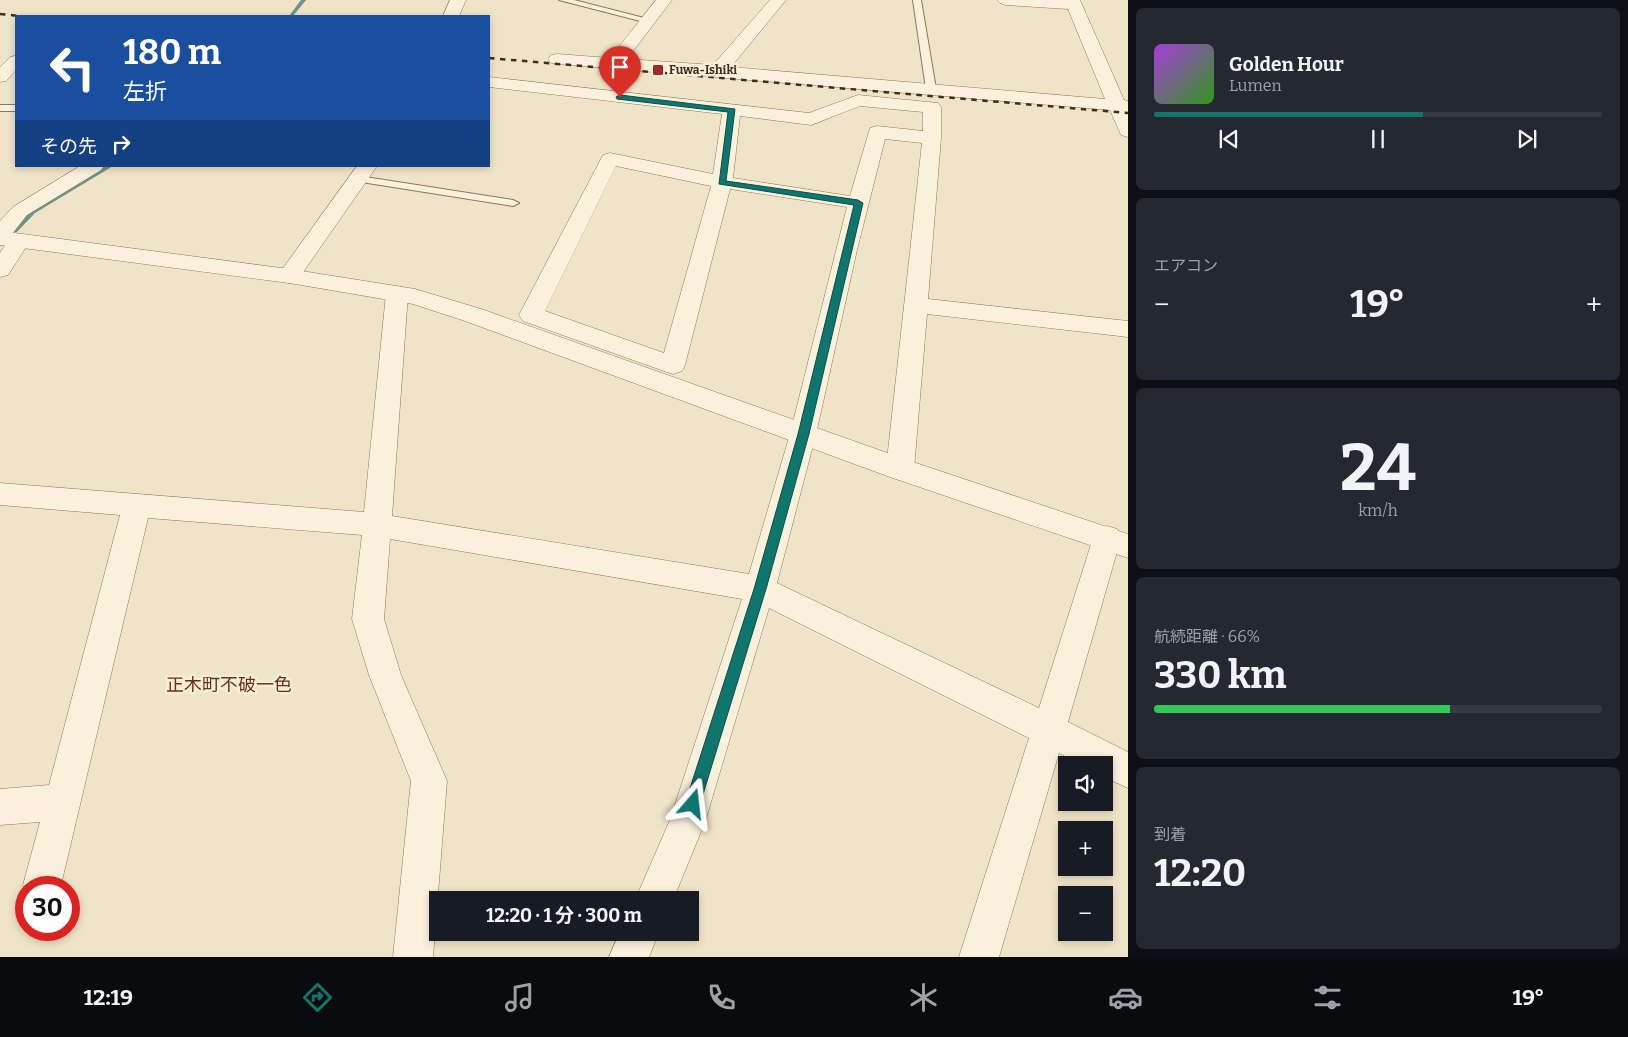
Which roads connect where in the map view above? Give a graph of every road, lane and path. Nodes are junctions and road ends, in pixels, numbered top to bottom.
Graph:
1 (458, 0) edge
2 (564, 0) edge
3 (664, 0) edge
4 (778, 0) edge
5 (917, 0) edge
6 (1005, 0) edge
7 (1073, 3) edge
8 (451, 15) edge
9 (648, 20) junction
10 (557, 59) dead end
11 (15, 62) edge
12 (615, 63) junction
13 (718, 71) junction
14 (0, 77) edge
15 (490, 82) edge
16 (932, 98) junction
17 (0, 108) edge
18 (15, 108) edge
19 (732, 110) junction
20 (1125, 117) edge
21 (932, 138) junction
22 (92, 167) edge
23 (363, 173) edge
24 (722, 182) junction
25 (513, 203) dead end
26 (858, 203) junction
27 (6, 238) edge
28 (0, 270) edge
29 (289, 276) junction
30 (398, 294) junction
31 (916, 305) junction
32 (1128, 329) edge
33 (803, 434) junction
34 (900, 469) junction
35 (0, 494) edge
36 (137, 505) junction
37 (378, 524) junction
38 (1118, 542) edge
39 (760, 589) junction
40 (1049, 730) junction
41 (1128, 771) edge
42 (63, 802) junction
43 (0, 807) edge
44 (44, 876) edge
45 (658, 891) edge
46 (636, 941) edge
47 (413, 957) edge
48 (629, 957) edge
49 (979, 957) edge

1 - 8 street
2 - 9 lane
3 - 9 street
4 - 13 street
5 - 16 lane
6 - 7 street
7 - 20 street
9 - 12 street
10 - 12 street
11 - 14 street
12 - 13 street
13 - 16 street
15 - 19 street
16 - 19 street
16 - 20 street
16 - 21 street
17 - 18 lane
19 - 24 street
21 - 26 street
21 - 31 street
22 - 27 street
23 - 25 lane
23 - 29 street
24 - 24 street
24 - 26 street
26 - 33 street
27 - 28 street
27 - 29 street
29 - 30 street
30 - 33 street
30 - 37 street
31 - 32 street
31 - 34 street
33 - 34 street
33 - 39 street
34 - 38 street
35 - 36 street
36 - 37 street
36 - 42 street
37 - 39 street
37 - 47 street
38 - 40 street
39 - 40 street
39 - 45 street
40 - 41 street
40 - 49 street
42 - 43 street
42 - 44 street
46 - 48 street

